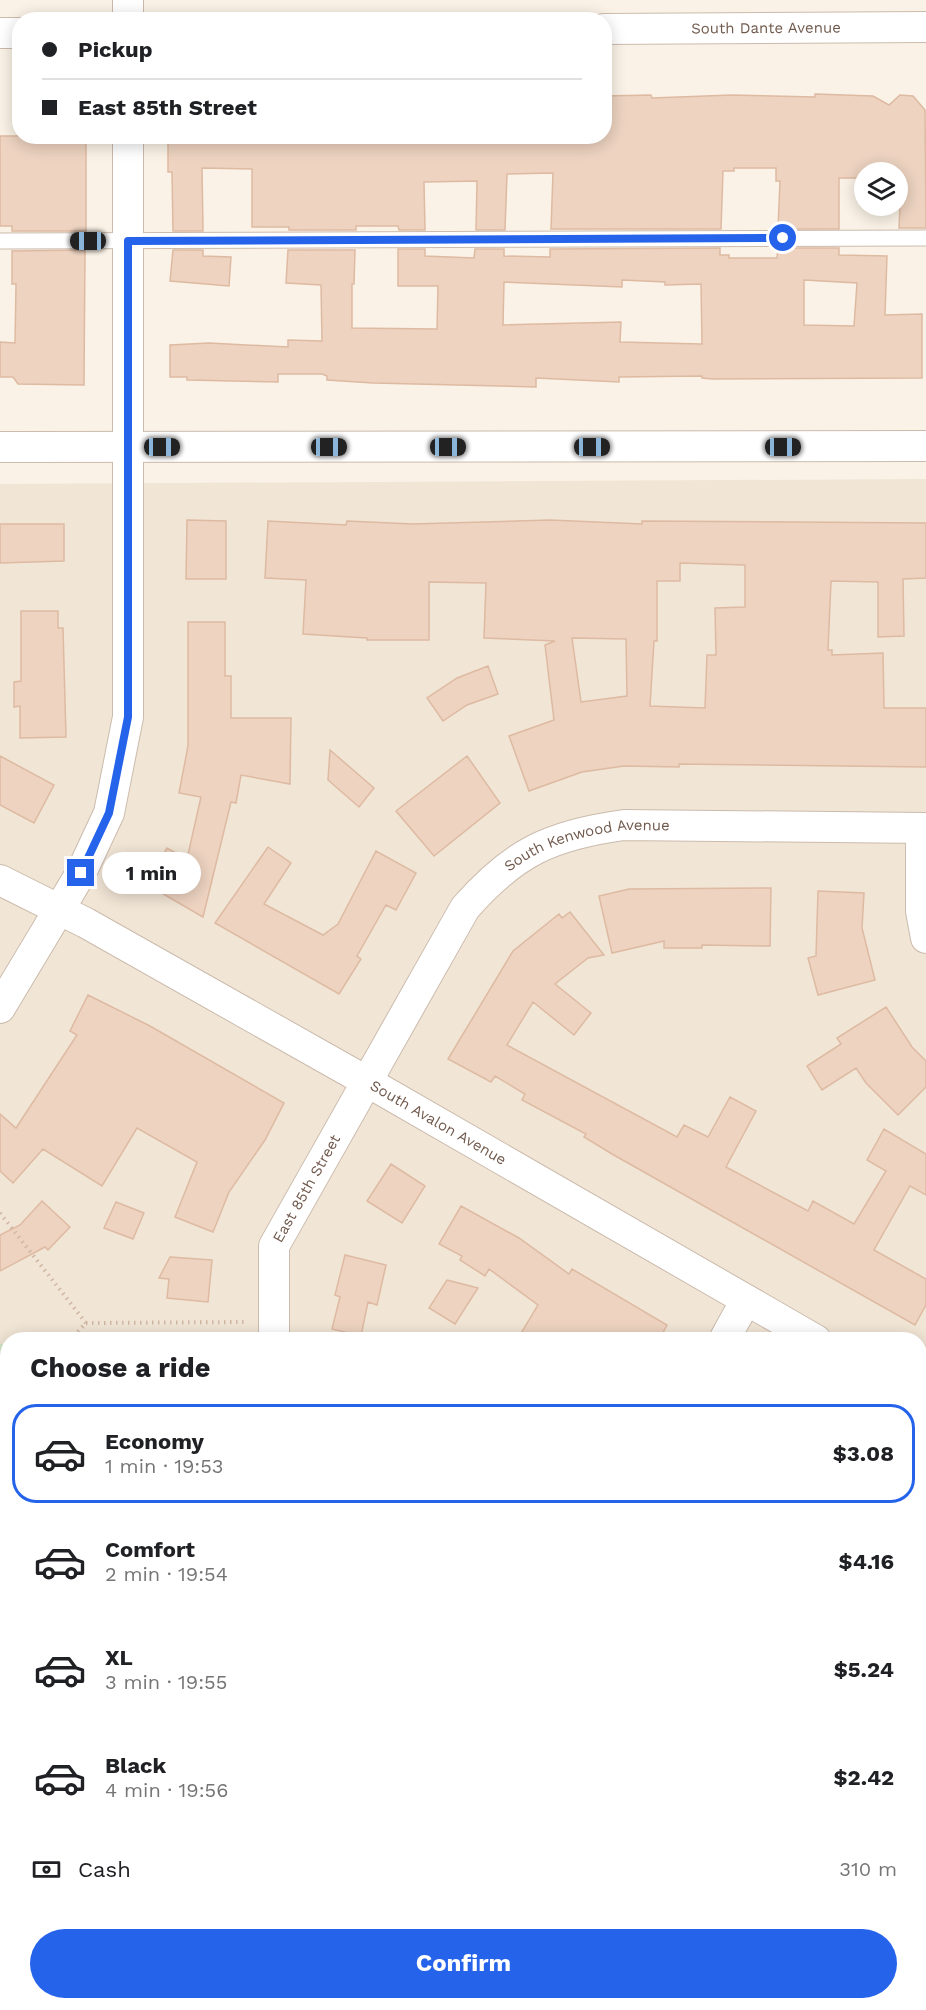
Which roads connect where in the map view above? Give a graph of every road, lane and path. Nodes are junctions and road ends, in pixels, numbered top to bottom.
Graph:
1 (926, 27) edge
2 (612, 29) edge
3 (128, 144) edge
4 (926, 238) edge
5 (0, 241) edge
6 (128, 241) junction
7 (0, 447) edge
8 (128, 447) junction
9 (926, 447) edge
10 (923, 828) edge
11 (0, 880) edge
12 (59, 909) junction
13 (926, 938) edge
14 (0, 1008) edge
15 (366, 1081) junction
16 (0, 1213) edge
17 (746, 1300) junction
18 (246, 1322) dead end
19 (86, 1323) junction
20 (78, 1332) edge
21 (274, 1332) edge
22 (728, 1332) edge
23 (802, 1332) edge

1 - 2 street, South Dante Avenue
3 - 6 street
4 - 6 lane
5 - 6 lane
6 - 8 street
7 - 8 street
8 - 9 street
8 - 12 street
10 - 13 street
10 - 15 street, South Kenwood Avenue
11 - 12 street
12 - 14 street
12 - 15 street, South Avalon Avenue
15 - 17 street, South Avalon Avenue
15 - 21 street, East 85th Street
16 - 19 path
17 - 22 street
17 - 23 street, South Avalon Avenue
18 - 19 path
19 - 20 path

